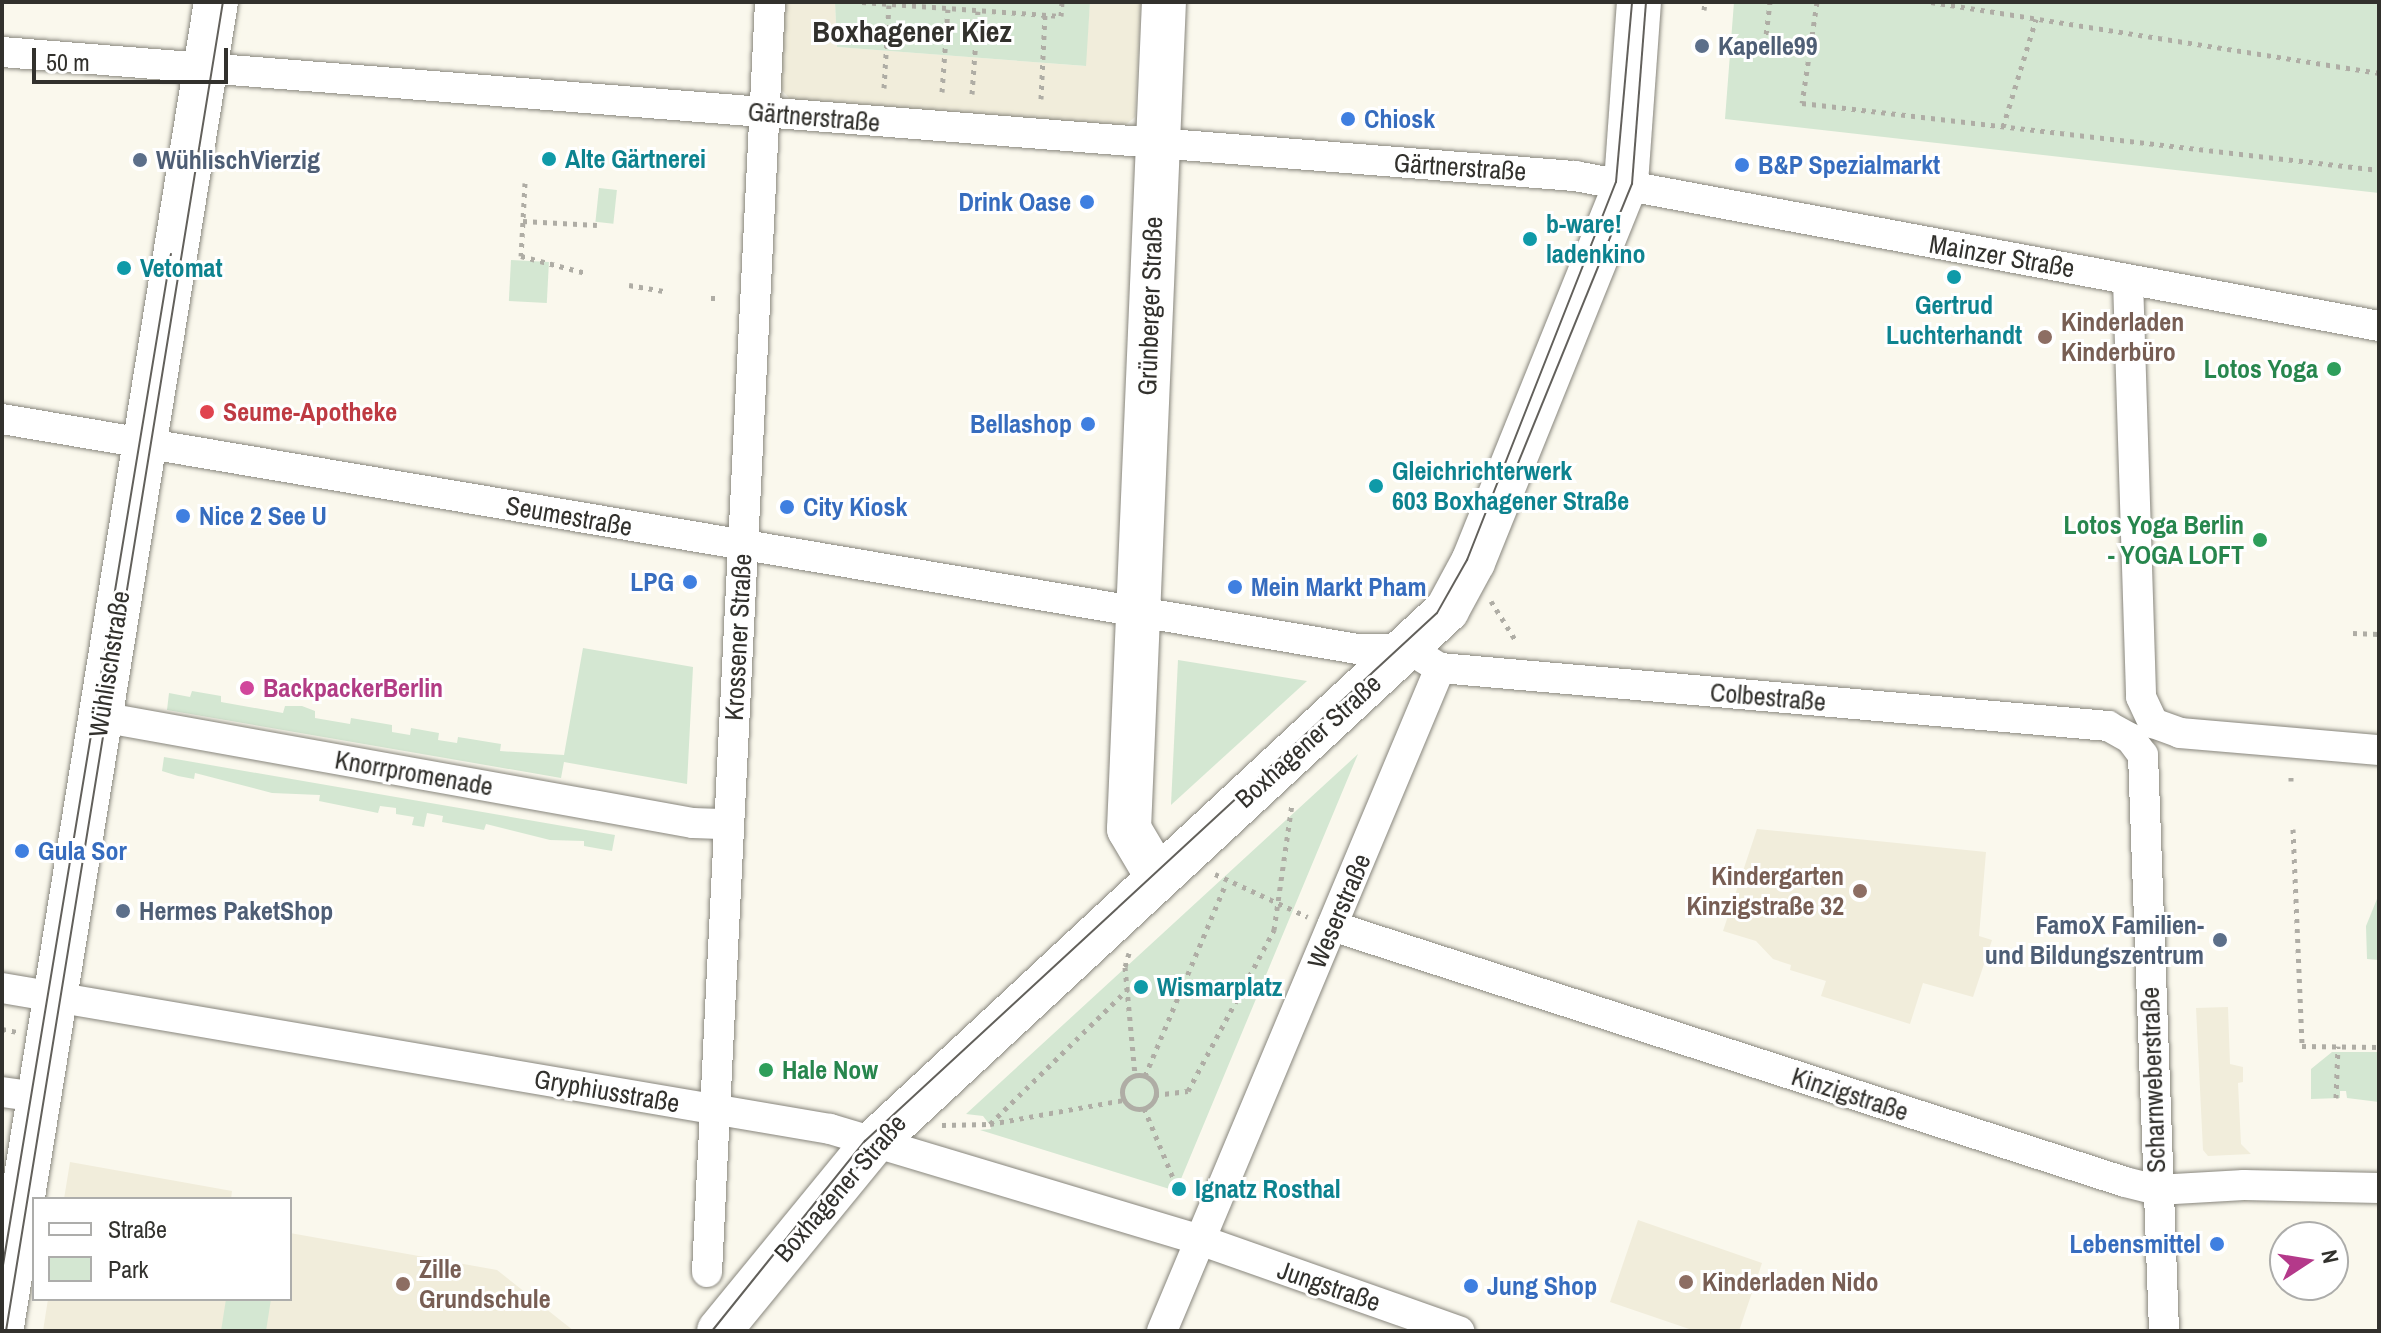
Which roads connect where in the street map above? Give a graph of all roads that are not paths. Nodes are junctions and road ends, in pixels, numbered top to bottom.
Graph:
1 (216, 2) edge
2 (770, 2) edge
3 (1164, 2) edge
4 (1639, 2) edge
5 (2, 52) edge
6 (205, 69) junction
7 (764, 113) junction
8 (1157, 144) junction
9 (1626, 183) junction
10 (2128, 280) junction
11 (2379, 326) edge
12 (2, 419) edge
13 (145, 444) junction
14 (743, 545) junction
15 (1137, 611) junction
16 (1425, 658) junction
17 (101, 717) junction
18 (2141, 730) junction
19 (2379, 750) edge
20 (728, 824) junction
21 (1158, 878) junction
22 (1332, 926) junction
23 (2, 988) edge
24 (54, 998) junction
25 (20, 1095) edge
26 (714, 1110) junction
27 (872, 1144) junction
28 (2379, 1188) edge
29 (2157, 1190) junction
30 (1200, 1240) junction
31 (707, 1272) dead end
32 (2, 1326) edge
33 (719, 1331) edge
34 (1162, 1331) edge
35 (1459, 1331) edge
36 (2164, 1331) edge

1 - 6 street, Wühlischstraße
2 - 7 street, Krossener Straße
3 - 8 street, Grünberger Straße
4 - 9 street, Boxhagener Straße
5 - 6 street, Gärtnerstraße
6 - 7 street, Gärtnerstraße
6 - 13 street, Wühlischstraße
7 - 8 street, Gärtnerstraße
7 - 14 street, Krossener Straße
8 - 9 street, Gärtnerstraße
8 - 15 street, Grünberger Straße
9 - 10 street, Mainzer Straße
9 - 16 street, Boxhagener Straße
10 - 11 street, Mainzer Straße
10 - 18 street, Scharnweberstraße
12 - 13 street, Seumestraße
13 - 14 street, Seumestraße
13 - 17 street, Wühlischstraße
14 - 15 street, Seumestraße
14 - 20 street, Krossener Straße
15 - 16 street
15 - 21 street
16 - 18 street, Colbestraße
16 - 21 street, Boxhagener Straße
16 - 22 street, Weserstraße
17 - 20 street, Knorrpromenade
17 - 24 street, Wühlischstraße
18 - 19 street, Colbestraße
18 - 29 street, Scharnweberstraße
20 - 26 street, Krossener Straße
21 - 27 street, Boxhagener Straße
22 - 29 street, Kinzigstraße
22 - 30 street, Weserstraße
23 - 24 street, Gryphiusstraße
24 - 25 street, Wühlischstraße
24 - 26 street, Gryphiusstraße
25 - 32 street, Wühlischstraße
26 - 27 street, Gryphiusstraße
26 - 31 street, Krossener Straße
27 - 30 street, Gryphiusstraße
27 - 33 street, Boxhagener Straße
28 - 29 street, Kinzigstraße
29 - 36 street, Scharnweberstraße
30 - 34 street, Weserstraße
30 - 35 street, Jungstraße

